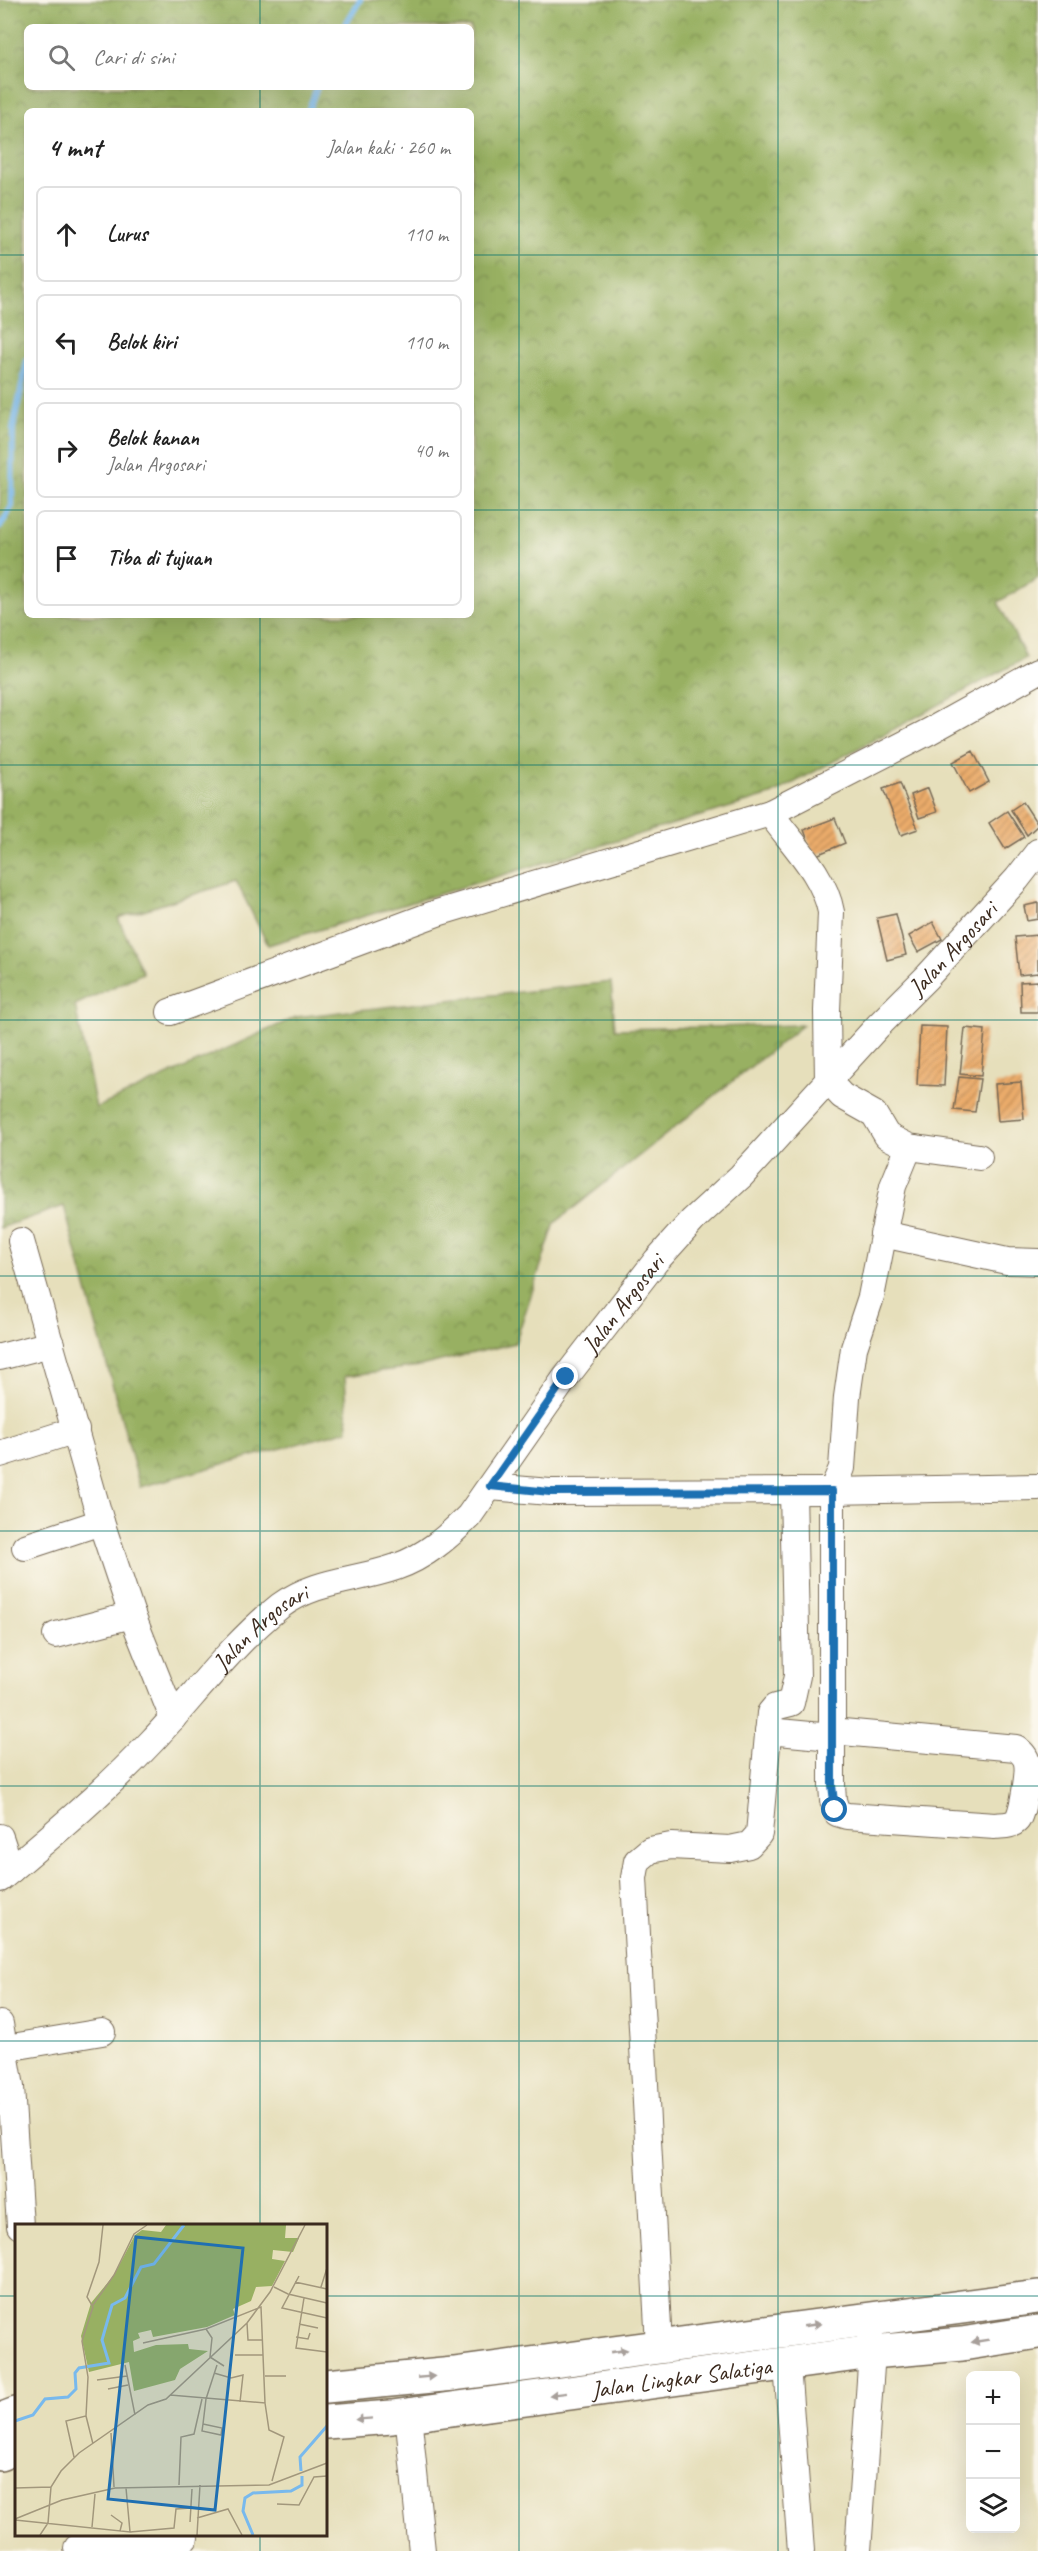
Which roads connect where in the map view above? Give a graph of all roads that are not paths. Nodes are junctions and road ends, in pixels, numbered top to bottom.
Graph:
1 (1038, 671) edge
2 (770, 813) junction
3 (1038, 852) edge
4 (170, 1012) dead end
5 (828, 1081) junction
6 (909, 1147) junction
7 (979, 1157) dead end
8 (883, 1234) junction
9 (21, 1240) dead end
10 (1038, 1262) edge
11 (51, 1344) junction
12 (0, 1358) edge
13 (76, 1430) junction
14 (0, 1454) edge
15 (490, 1486) junction
16 (1038, 1487) edge
17 (793, 1491) junction
18 (832, 1491) junction
19 (101, 1522) junction
20 (25, 1547) dead end
21 (132, 1615) junction
22 (56, 1635) dead end
23 (173, 1718) junction
24 (768, 1731) junction
25 (832, 1734) junction
26 (0, 1837) edge
27 (5, 1874) edge
28 (102, 2032) dead end
29 (3, 2036) edge
30 (20, 2224) edge
31 (1038, 2297) edge
32 (868, 2318) junction
33 (1038, 2332) edge
34 (659, 2346) junction
35 (872, 2352) junction
36 (788, 2365) junction
37 (327, 2386) edge
38 (15, 2414) edge
39 (408, 2414) junction
40 (0, 2420) edge
41 (327, 2422) edge
42 (15, 2447) edge
43 (0, 2454) edge
44 (185, 2541) edge
45 (66, 2543) edge
46 (795, 2550) edge
47 (422, 2551) edge
48 (858, 2551) edge

1 - 2 street
2 - 4 street
2 - 5 street
3 - 5 street, Jalan Argosari
5 - 6 street
5 - 15 street, Jalan Argosari
6 - 7 street
6 - 8 street
8 - 10 street
8 - 18 street
9 - 11 street
11 - 12 street
11 - 13 street
13 - 14 street
13 - 19 street
15 - 17 street
15 - 23 street, Jalan Argosari
16 - 18 street
17 - 18 street
17 - 24 street
18 - 25 street
19 - 20 street
19 - 21 street
21 - 22 street
21 - 23 street
23 - 27 street, Jalan Argosari
24 - 25 street
24 - 34 street
25 - 25 street
26 - 27 street
28 - 29 street
29 - 30 street
31 - 32 highway, Jalan Lingkar Salatiga
34 -> 32 highway, Jalan Lingkar Salatiga
32 - 35 street
33 -> 35 highway, Jalan Lingkar Salatiga
37 -> 34 highway, Jalan Lingkar Salatiga
35 - 36 highway, Jalan Lingkar Salatiga
35 - 48 street
36 -> 39 highway, Jalan Lingkar Salatiga
36 - 46 street
38 - 40 highway
39 -> 41 highway, Jalan Lingkar Salatiga
39 - 47 street
42 - 43 highway
44 - 45 street

